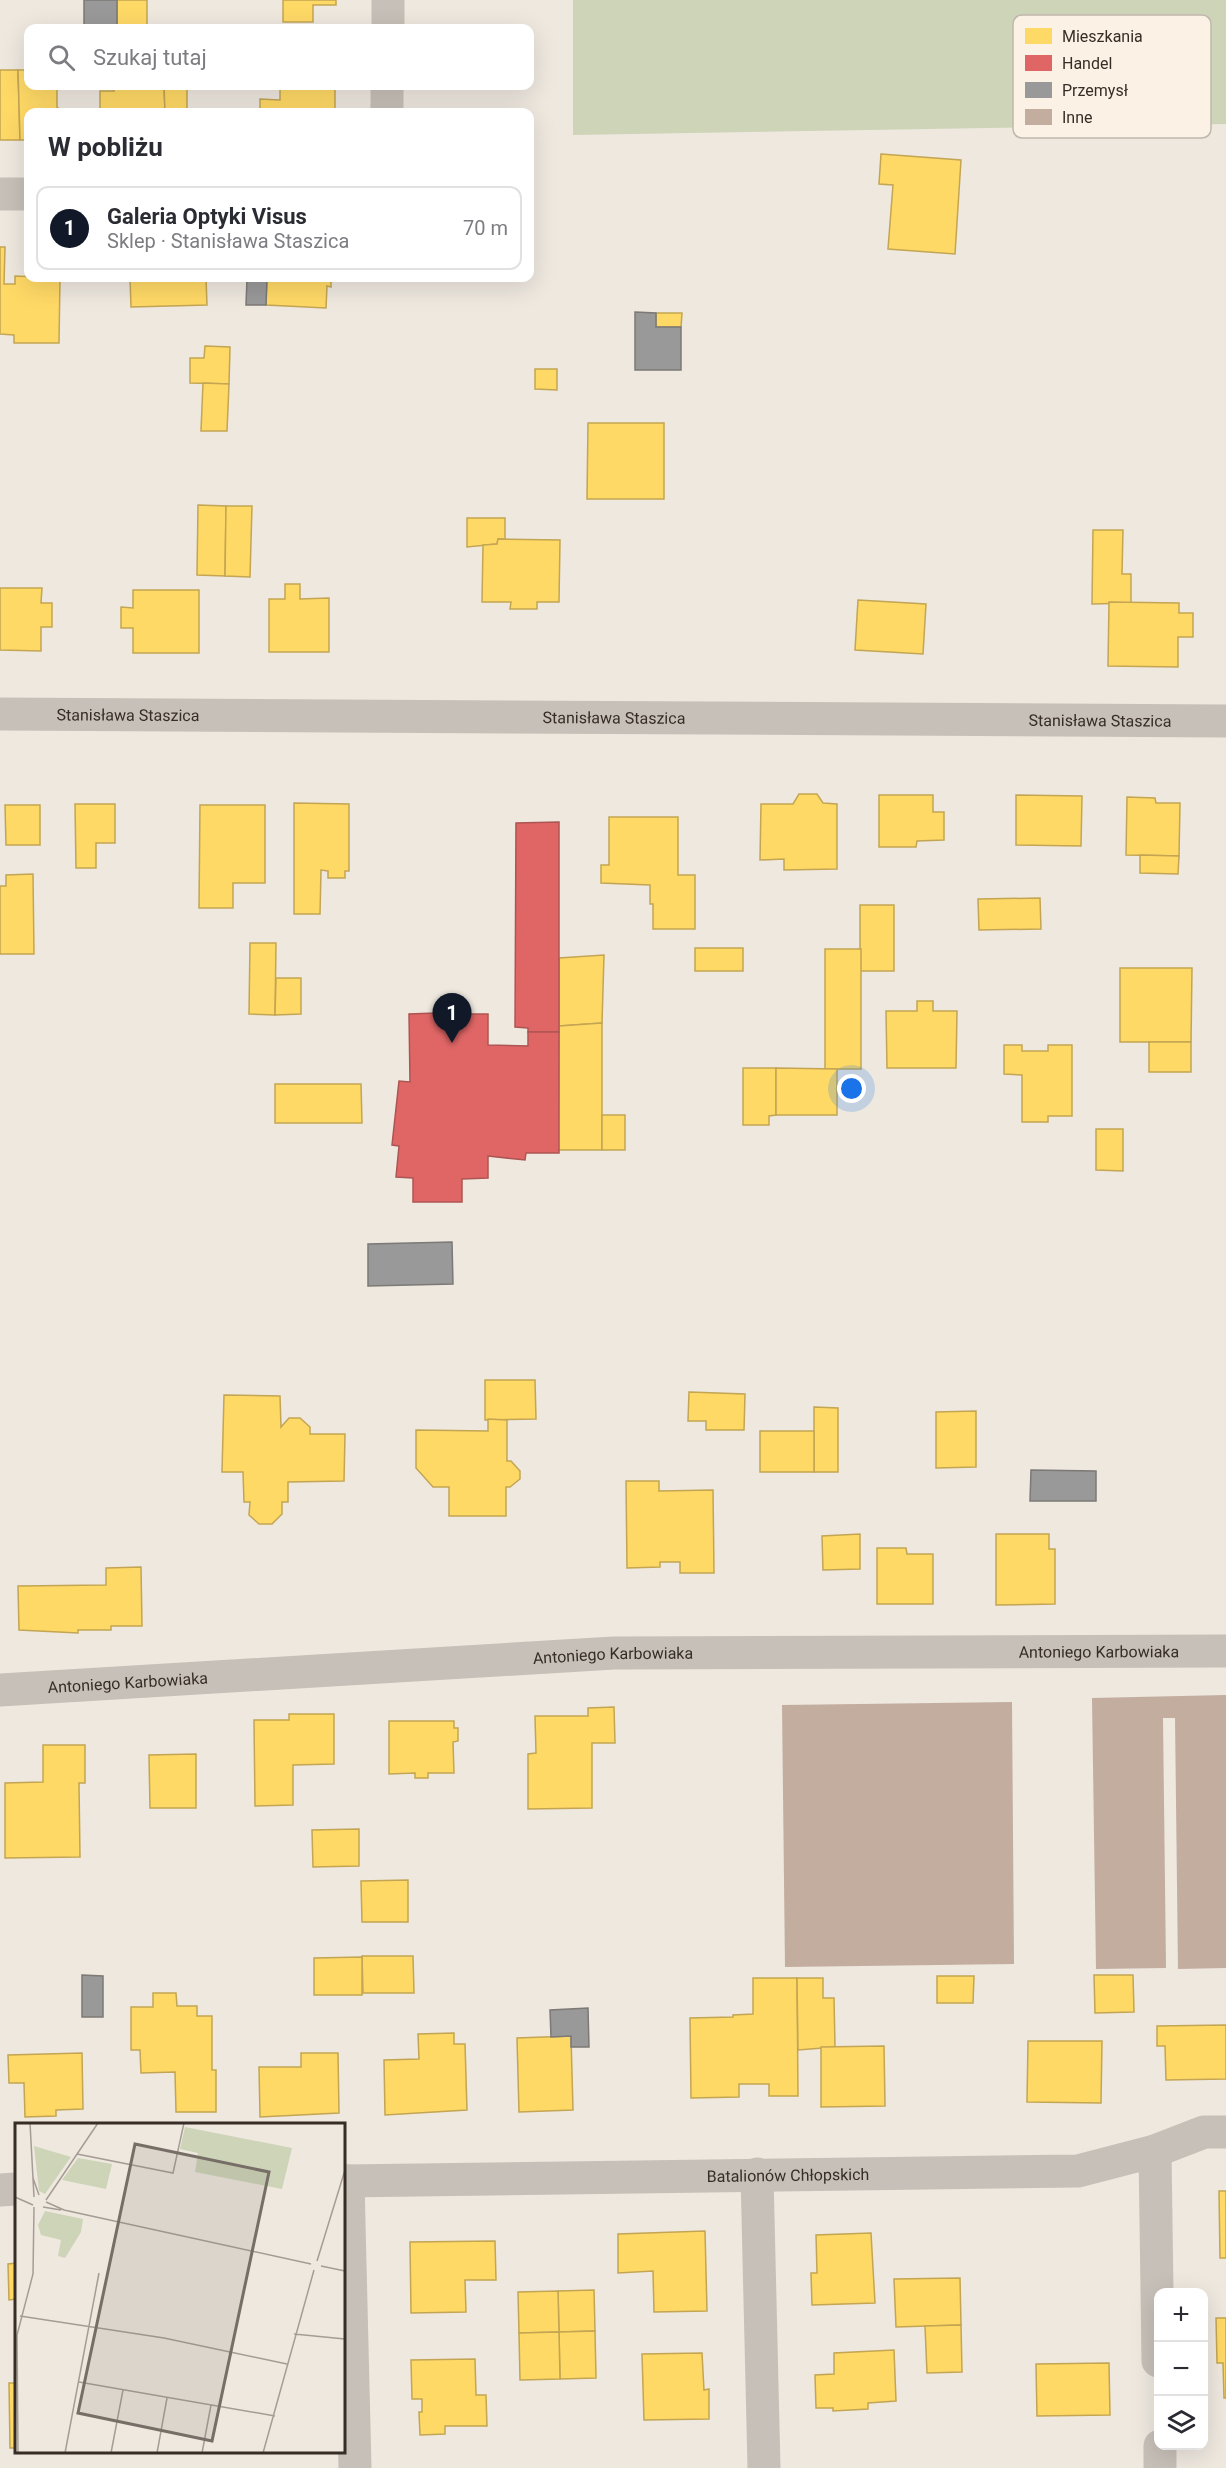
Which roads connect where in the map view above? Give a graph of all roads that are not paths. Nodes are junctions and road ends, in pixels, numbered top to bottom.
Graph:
1 (388, 0) edge
2 (388, 24) edge
3 (387, 90) edge
4 (387, 108) edge
5 (24, 194) edge
6 (0, 195) edge
7 (0, 714) edge
8 (1226, 721) edge
9 (1226, 1651) edge
10 (0, 1690) edge
11 (1226, 2132) edge
12 (1155, 2151) junction
13 (757, 2174) junction
14 (346, 2181) edge
15 (15, 2189) edge
16 (0, 2190) edge
17 (1158, 2342) edge
18 (1160, 2450) edge
19 (355, 2468) edge
20 (764, 2468) edge
21 (1160, 2468) edge

1 - 2 street
3 - 4 street
5 - 6 street
7 - 8 street, Stanisława Staszica
9 - 10 street, Antoniego Karbowiaka
11 - 12 street, Batalionów Chłopskich
12 - 13 street, Batalionów Chłopskich
12 - 17 street
13 - 14 street, Batalionów Chłopskich
13 - 20 street
14 - 19 street
15 - 16 street
18 - 21 street

